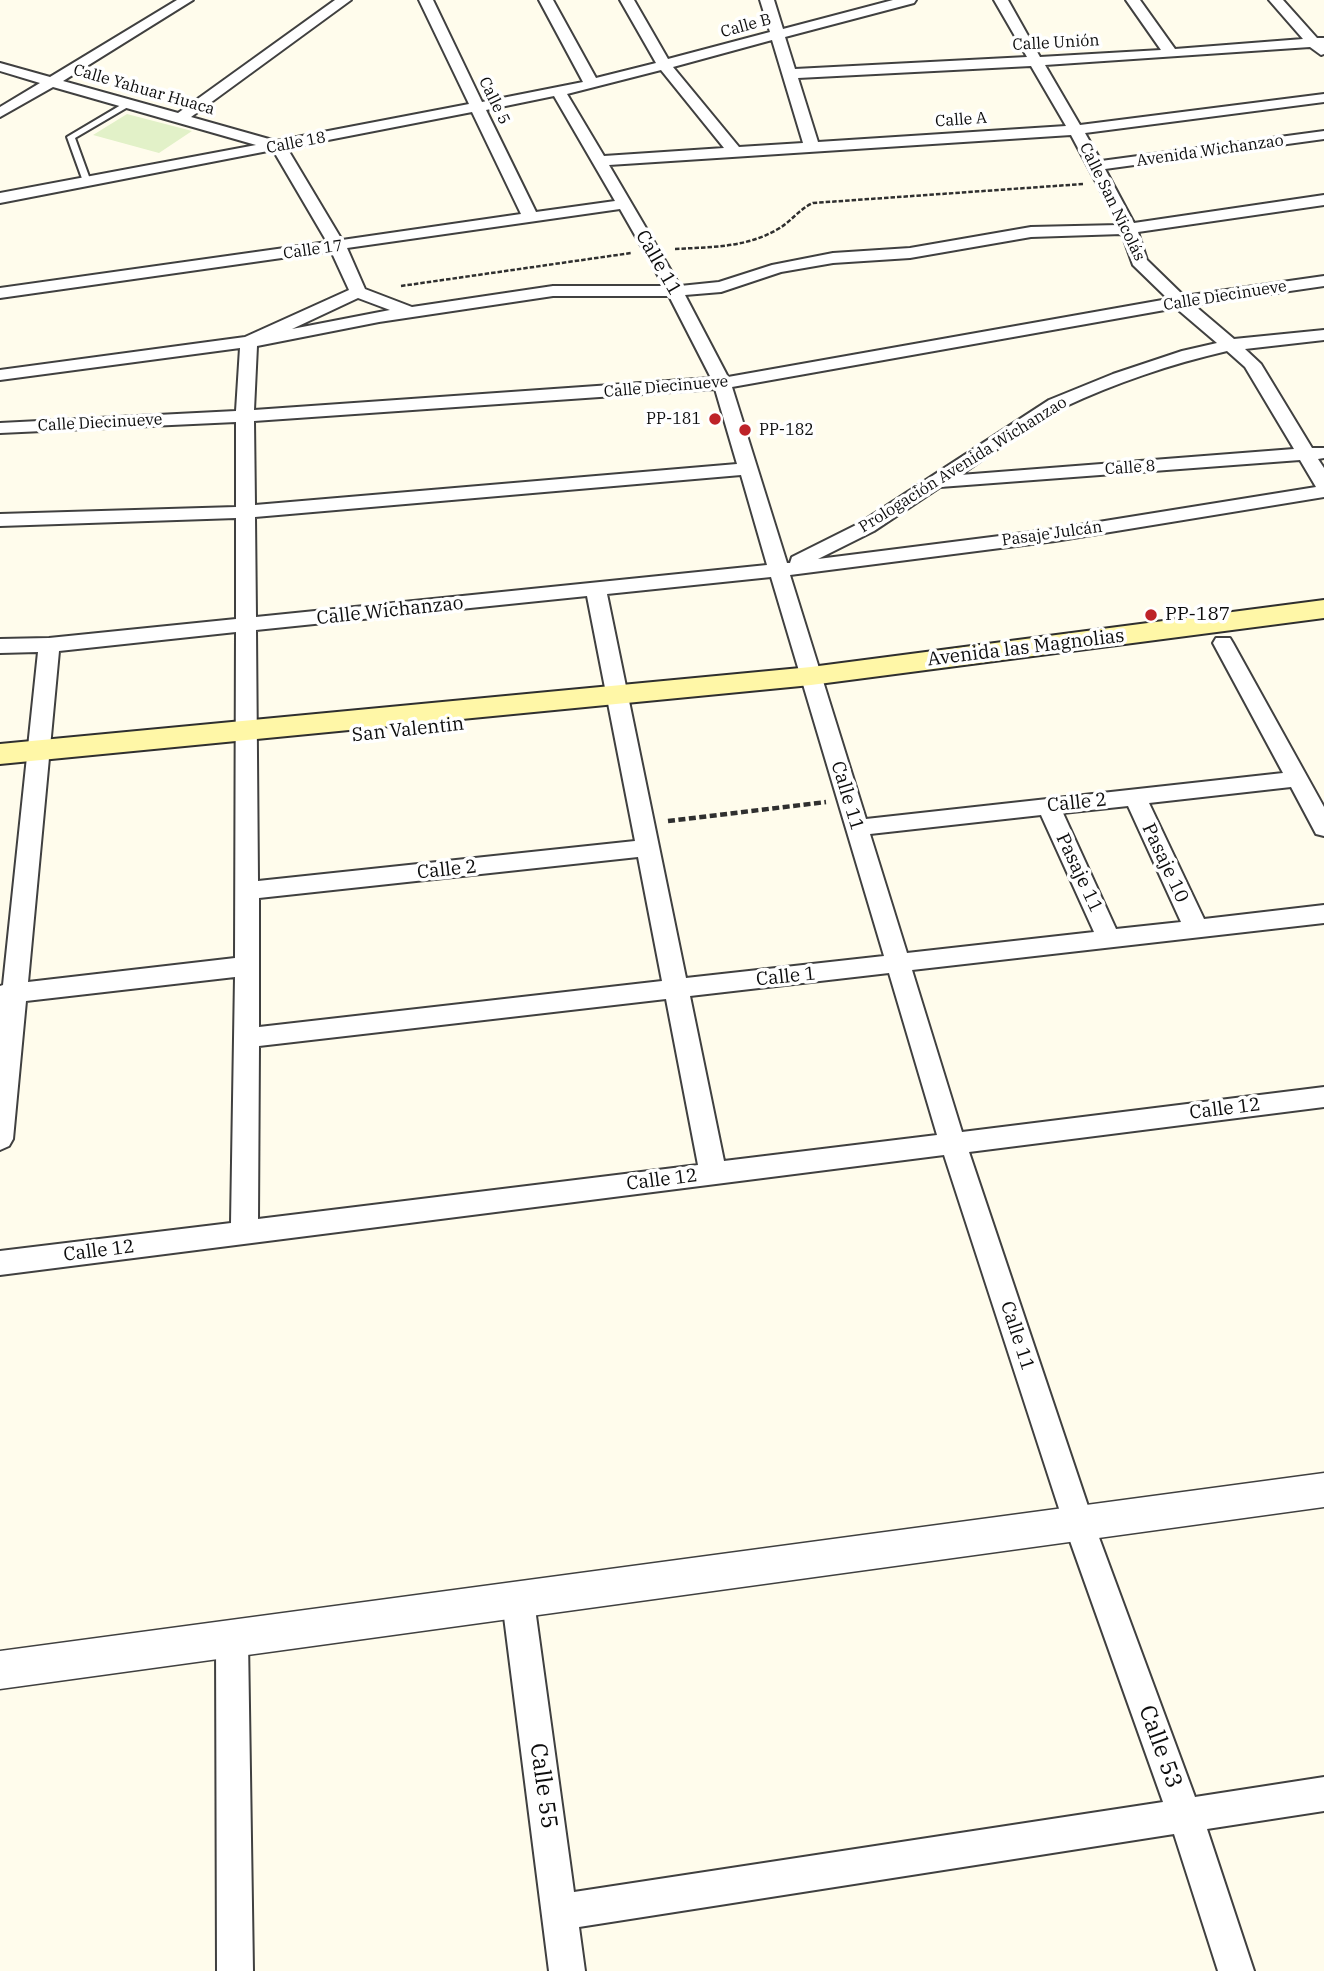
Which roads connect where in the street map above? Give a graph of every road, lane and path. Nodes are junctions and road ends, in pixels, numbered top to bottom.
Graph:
1 (186, 0) edge
2 (344, 0) edge
3 (426, 0) edge
4 (546, 0) edge
5 (627, 0) edge
6 (767, 0) edge
7 (909, 0) edge
8 (1001, 0) edge
9 (1133, 0) edge
10 (1276, 0) edge
11 (778, 35) junction
12 (1319, 42) edge
13 (1171, 54) junction
14 (1324, 54) edge
15 (1036, 61) junction
16 (665, 66) junction
17 (0, 67) edge
18 (790, 74) junction
19 (53, 82) junction
20 (592, 85) junction
21 (559, 92) junction
22 (1324, 98) edge
23 (129, 104) junction
24 (478, 109) junction
25 (0, 113) edge
26 (180, 118) junction
27 (1075, 130) junction
28 (1324, 135) edge
29 (278, 146) junction
30 (812, 147) junction
31 (734, 151) junction
32 (599, 161) junction
33 (1096, 166) junction
34 (87, 182) junction
35 (1105, 183) junction
36 (0, 198) edge
37 (1324, 200) edge
38 (625, 204) junction
39 (530, 217) junction
40 (1129, 229) junction
41 (338, 247) junction
42 (651, 250) junction
43 (1324, 281) edge
44 (675, 291) junction
45 (358, 292) junction
46 (0, 293) edge
47 (1180, 302) junction
48 (410, 312) junction
49 (1324, 335) edge
50 (249, 342) junction
51 (1231, 345) junction
52 (0, 375) edge
53 (722, 383) junction
54 (245, 415) junction
55 (0, 428) edge
56 (1315, 454) edge
57 (748, 469) junction
58 (936, 482) junction
59 (1324, 484) edge
60 (1324, 491) edge
61 (244, 512) junction
62 (0, 520) edge
63 (779, 570) junction
64 (596, 591) junction
65 (1324, 609) edge
66 (244, 626) junction
67 (1324, 631) edge
68 (1223, 643) junction
69 (49, 645) junction
70 (0, 646) edge
71 (813, 683) junction
72 (618, 703) junction
73 (245, 739) junction
74 (0, 754) edge
75 (39, 758) junction
76 (0, 770) edge
77 (1297, 779) junction
78 (1135, 797) junction
79 (849, 800) junction
80 (1049, 807) junction
81 (642, 824) junction
82 (857, 828) junction
83 (1324, 828) edge
84 (647, 848) junction
85 (246, 891) junction
86 (1324, 914) edge
87 (1196, 928) junction
88 (1109, 939) junction
89 (899, 965) junction
90 (247, 966) junction
91 (676, 990) junction
92 (7, 994) edge
93 (247, 1038) junction
94 (1324, 1097) edge
95 (1, 1108) edge
96 (0, 1139) edge
97 (953, 1144) junction
98 (713, 1174) junction
99 (244, 1233) junction
100 (0, 1263) edge
101 (1324, 1490) edge
102 (1079, 1524) junction
103 (518, 1601) junction
104 (232, 1640) junction
105 (0, 1670) edge
106 (1324, 1794) edge
107 (1185, 1815) junction
108 (560, 1912) junction
109 (235, 1971) edge
110 (567, 1971) edge
111 (1236, 1971) edge

1 - 19 street
2 - 26 street
3 - 24 street, Calle 5
4 - 20 street
5 - 16 street
6 - 11 street
7 - 11 street, Calle B
8 - 15 street, Calle San Nicolás
9 - 13 street
10 - 12 street
11 - 16 street, Calle B
11 - 18 street
12 - 13 street, Calle Unión
12 - 14 street
13 - 15 street, Calle Unión
15 - 18 street, Calle Unión
15 - 27 street, Calle San Nicolás
16 - 20 street, Calle B
16 - 31 street
17 - 19 street, Calle Yahuar Huaca
18 - 30 street
19 - 23 street, Calle Yahuar Huaca
19 - 25 street
20 - 21 street, Calle 18
21 - 24 street, Calle 18
21 - 32 street, Calle 11
22 - 27 street, Calle A
23 - 26 street, Calle Yahuar Huaca
23 - 34 lane
24 - 29 street, Calle 18
24 - 39 street, Calle 5
26 - 29 street, Calle Yahuar Huaca
27 - 30 street, Calle A
27 - 33 street, Calle San Nicolás
28 - 33 street, Avenida Wichanzao
29 - 34 street, Calle 18
29 - 41 street
30 - 31 street, Calle A
31 - 32 street, Calle A
32 - 38 street, Calle 11
33 - 35 street, Calle San Nicolás
34 - 36 street, Calle 18
35 - 40 street, Calle San Nicolás
35 - 42 path
37 - 40 street
38 - 39 street, Calle 17
38 - 42 street, Calle 11
39 - 41 street, Calle 17
40 - 44 street
40 - 47 street, Calle San Nicolás
41 - 45 street
41 - 46 street, Calle 17
42 - 44 street, Calle 11
42 - 45 path
43 - 47 street, Calle Diecinueve
44 - 48 street
44 - 53 street, Calle 11
45 - 48 street
45 - 50 street
47 - 51 street, Calle San Nicolás
47 - 53 street, Calle Diecinueve
48 - 50 street
49 - 51 street, Prologación Avenida Wichanzao
50 - 52 street
50 - 54 street
51 - 56 street, Calle San Nicolás
51 - 58 street, Prologación Avenida Wichanzao
53 - 54 street, Calle Diecinueve
53 - 57 street, Calle 11
54 - 55 street, Calle Diecinueve
54 - 61 street
56 - 58 street, Calle 8
56 - 59 street, Calle San Nicolás
57 - 61 street
57 - 63 street, Calle 11
58 - 63 street, Prologación Avenida Wichanzao
60 - 63 street, Pasaje Julcán
61 - 62 street
61 - 66 street
63 - 64 street, Calle Wichanzao
63 - 71 street, Calle 11
64 - 66 street, Calle Wichanzao
64 - 72 street
65 - 71 main road, Avenida las Magnolias
66 - 69 street, Calle Wichanzao
66 - 73 street
67 - 68 main road, Avenida las Magnolias
68 - 71 main road, Avenida las Magnolias
68 - 77 street
69 - 70 street, Calle Wichanzao
69 - 75 street
71 - 72 main road, San Valentin
71 - 79 street, Calle 11
72 - 73 main road, San Valentin
72 - 81 street
73 - 75 main road, San Valentin
73 - 85 street
74 - 75 main road, San Valentin
75 - 76 main road, San Valentin
75 - 92 street
77 - 78 street, Calle 2
77 - 83 street
78 - 80 street, Calle 2
78 - 87 street, Pasaje 10
79 - 81 path
79 - 82 street, Calle 11
80 - 82 street, Calle 2
80 - 88 street, Pasaje 11
81 - 84 street
82 - 89 street, Calle 11
84 - 85 street, Calle 2
84 - 91 street
85 - 90 street
86 - 87 street, Calle 1
87 - 88 street, Calle 1
88 - 89 street, Calle 1
89 - 91 street, Calle 1
89 - 97 street, Calle 11
90 - 92 street
90 - 93 street
91 - 93 street, Calle 1
91 - 98 street
92 - 95 street
93 - 99 street
94 - 97 street, Calle 12
95 - 96 street
97 - 98 street, Calle 12
97 - 102 street, Calle 11
98 - 99 street, Calle 12
99 - 100 street, Calle 12
101 - 102 street
102 - 103 street
102 - 107 street, Calle 53
103 - 104 street
103 - 108 street, Calle 55
104 - 105 street
104 - 109 street
106 - 107 street
107 - 108 street
107 - 111 street, Calle 53
108 - 110 street, Calle 55

